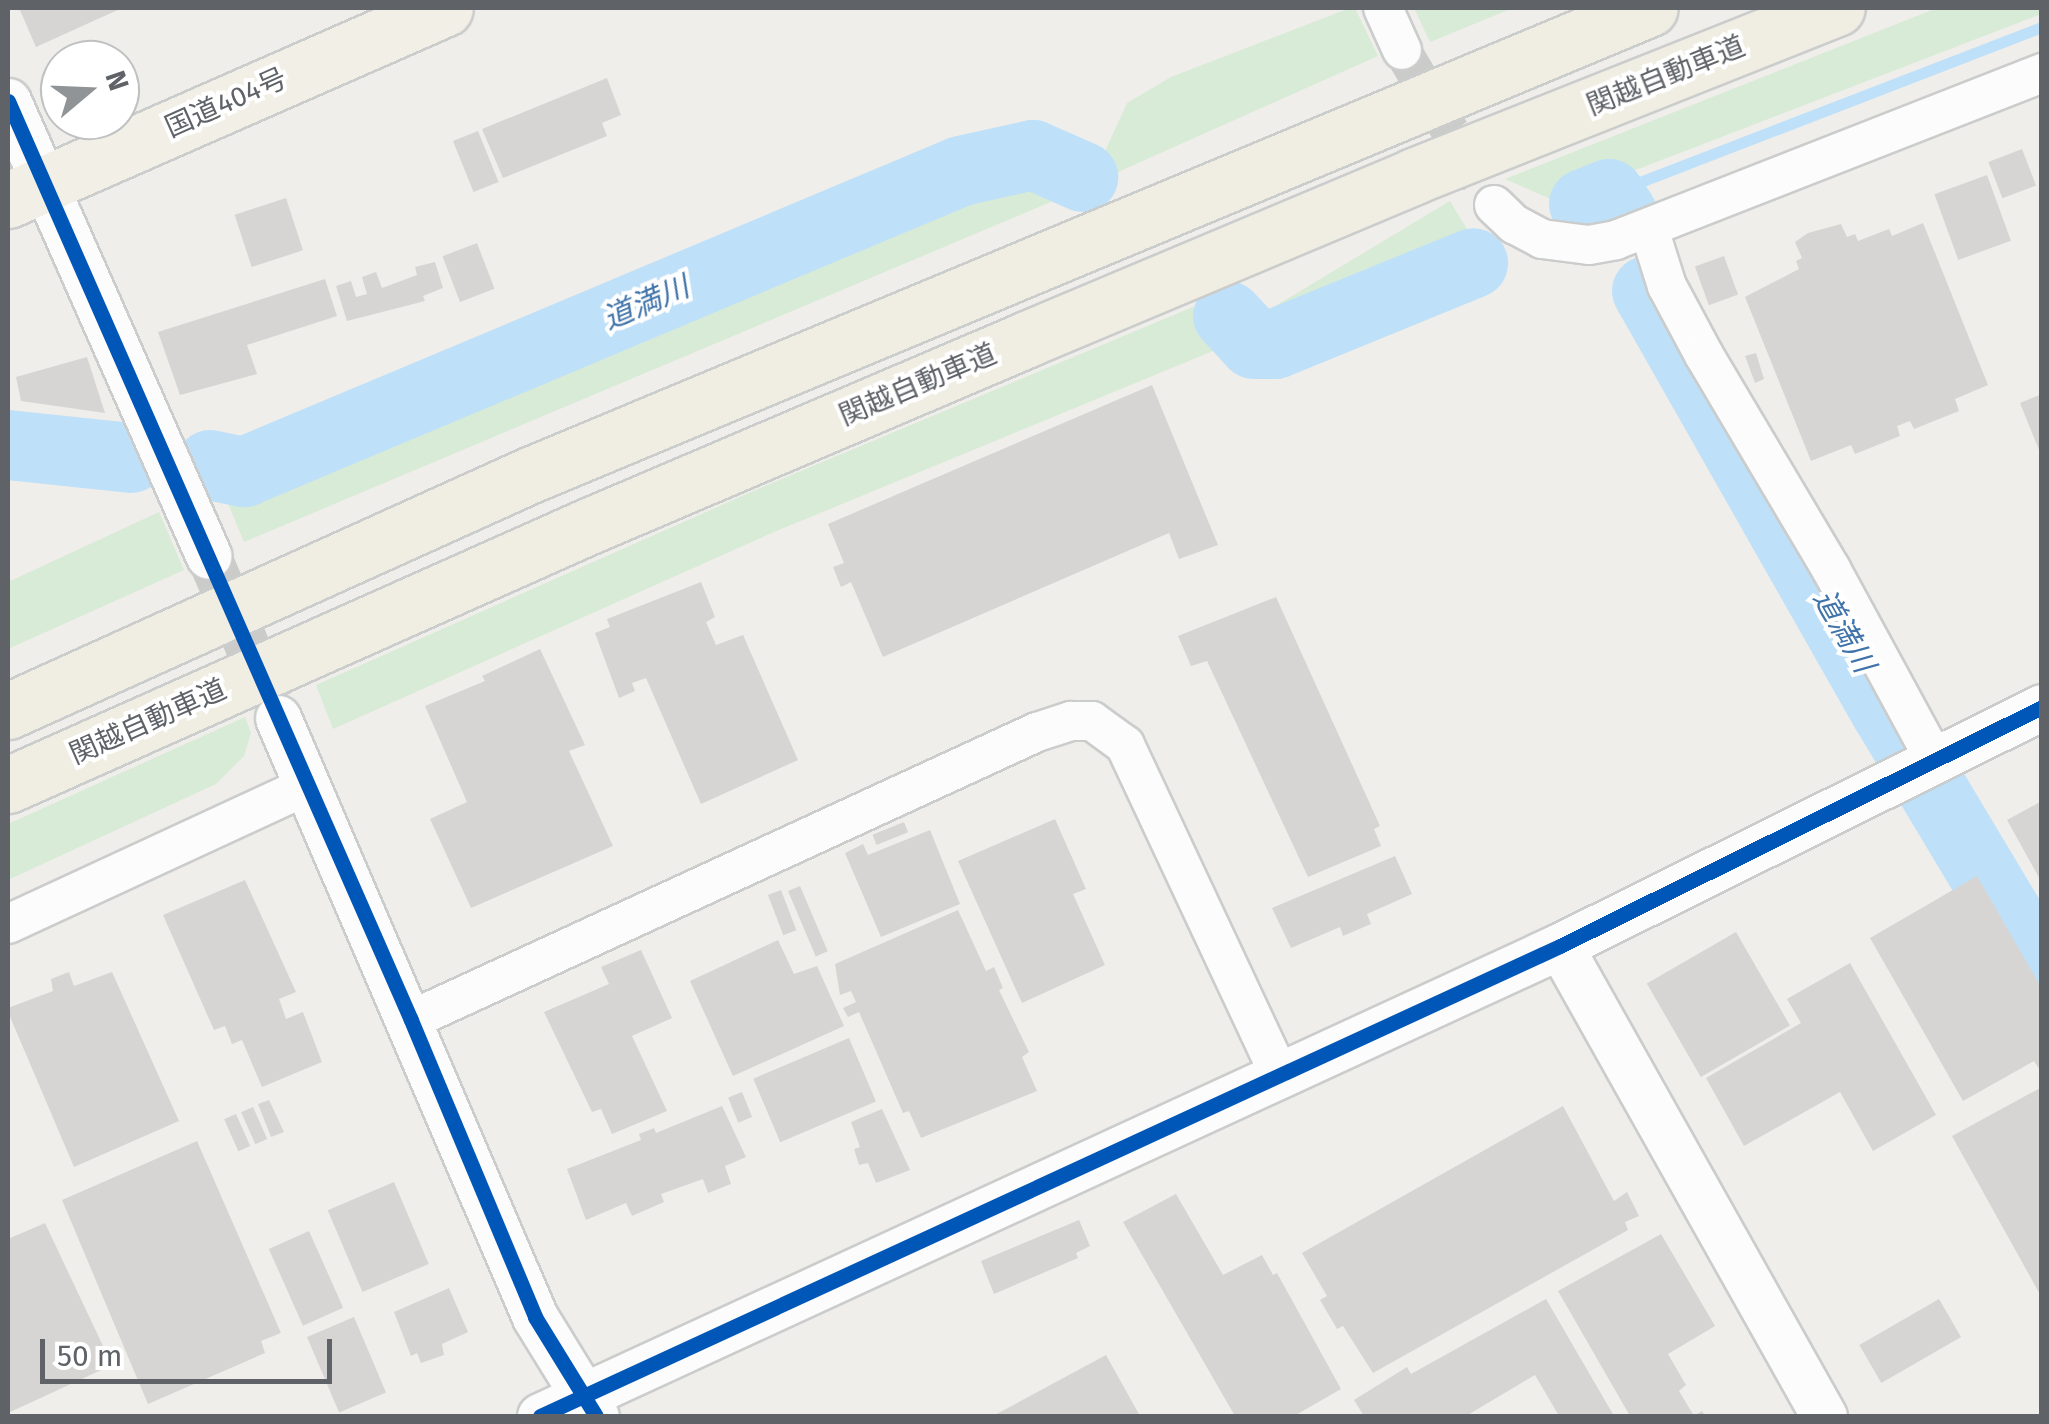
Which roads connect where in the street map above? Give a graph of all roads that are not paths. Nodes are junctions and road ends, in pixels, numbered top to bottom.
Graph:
1 (445, 8) edge
2 (1382, 8) edge
3 (1650, 8) edge
4 (1837, 8) edge
5 (1402, 50) tunnel mouth
6 (2042, 72) edge
7 (8, 101) edge
8 (27, 191) edge
9 (1494, 205) tunnel mouth
10 (1649, 230) junction
11 (210, 556) tunnel mouth
12 (2042, 706) edge
13 (8, 710) edge
14 (278, 718) tunnel mouth
15 (1934, 759) junction
16 (8, 785) edge
17 (306, 786) junction
18 (8, 924) edge
19 (1560, 946) junction
20 (411, 1020) junction
21 (1280, 1076) junction
22 (588, 1407) edge
23 (540, 1416) edge
24 (1824, 1416) edge

1 - 8 highway, 国道404号
2 - 5 street
3 - 13 highway
4 - 16 highway, 関越自動車道
6 - 10 street
7 - 8 street
8 - 11 street
9 - 10 street
10 - 15 street
12 - 15 street
14 - 17 street
15 - 19 street
17 - 18 street
17 - 20 street
19 - 21 street
19 - 24 street
20 - 21 street
20 - 22 street
21 - 22 street
22 - 23 street

